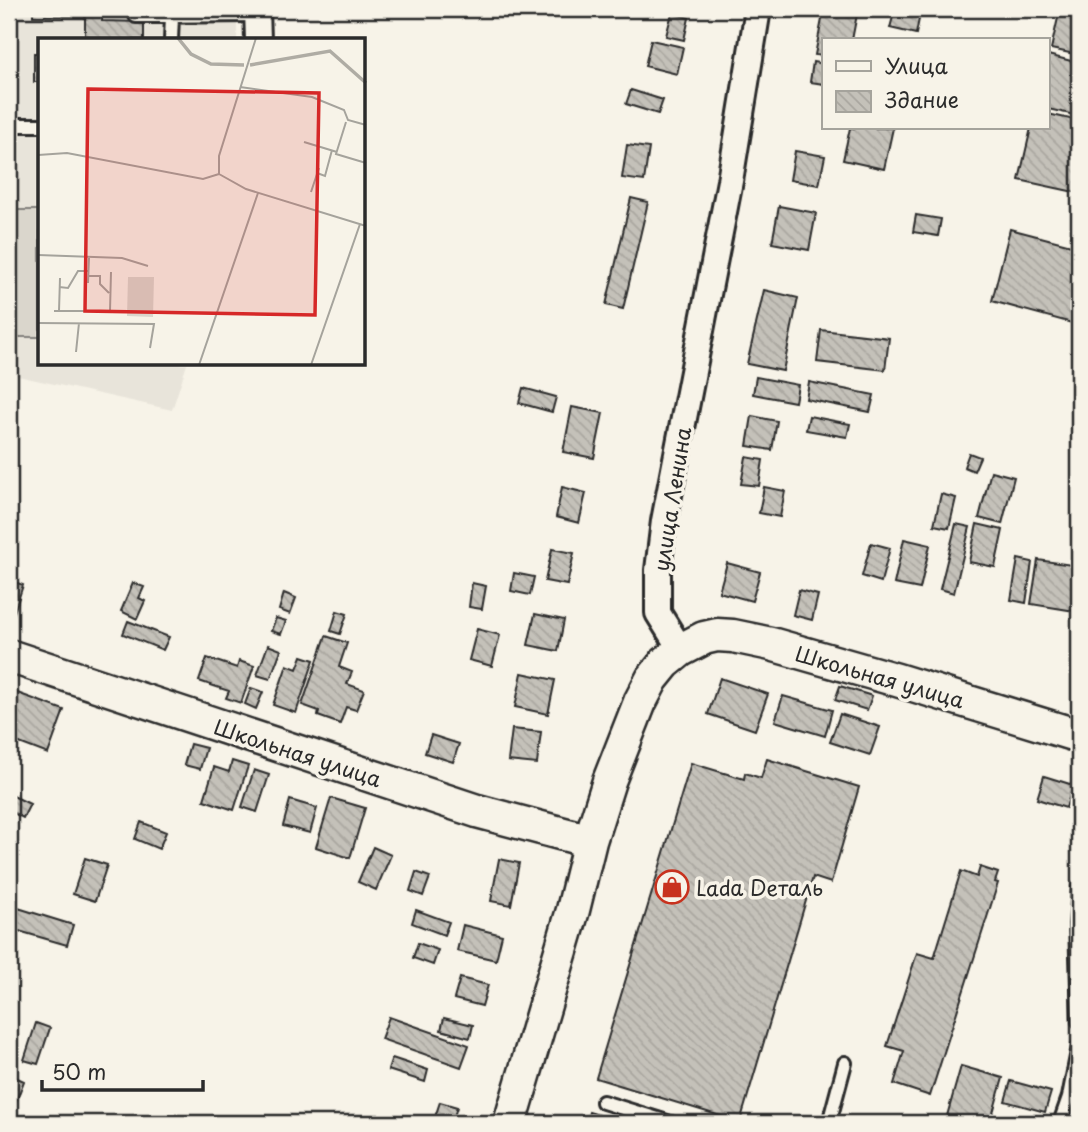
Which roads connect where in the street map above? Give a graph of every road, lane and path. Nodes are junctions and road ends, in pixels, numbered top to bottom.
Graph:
1 (758, 9) edge
2 (257, 12) edge
3 (194, 13) edge
4 (136, 16) dead end
5 (172, 16) junction
6 (171, 38) edge
7 (258, 38) edge
8 (9, 125) edge
9 (38, 125) edge
10 (681, 650) junction
11 (9, 656) edge
12 (1079, 736) edge
13 (590, 841) junction
14 (1079, 888) edge
15 (1079, 1021) edge
16 (1079, 1046) edge
17 (845, 1063) dead end
18 (603, 1102) dead end
19 (510, 1123) edge
20 (671, 1123) edge
21 (829, 1123) edge
22 (1060, 1123) edge

1 - 10 street, улица Ленина
2 - 3 lane
2 - 7 street
3 - 5 lane
4 - 5 lane
5 - 6 lane
8 - 9 lane
10 - 12 street, Школьная улица
10 - 13 street
11 - 13 street, Школьная улица
13 - 19 street
14 - 15 lane
16 - 22 lane
17 - 21 lane
18 - 20 lane

